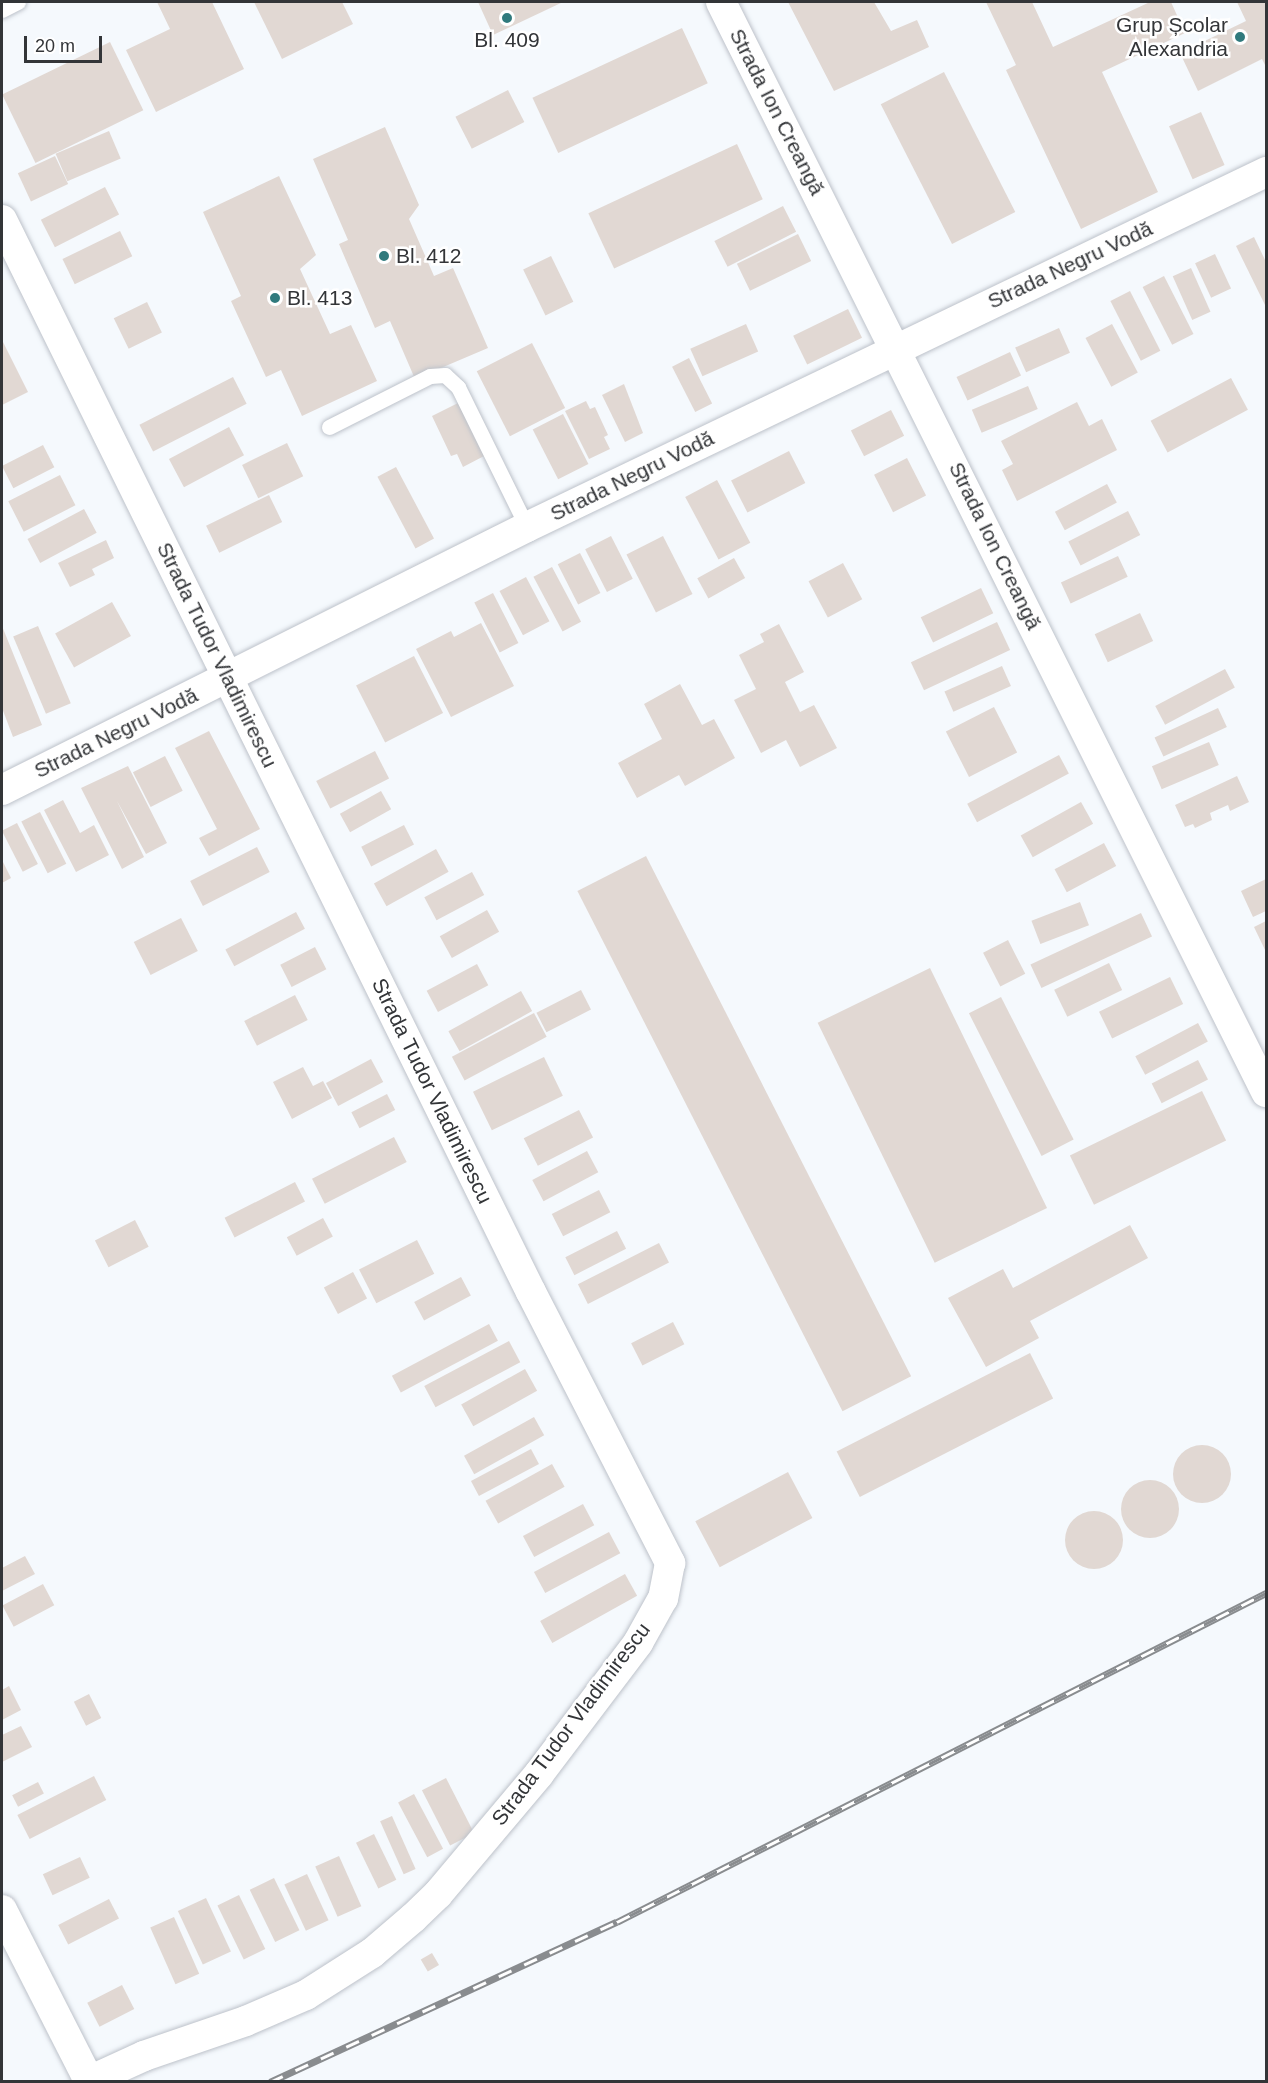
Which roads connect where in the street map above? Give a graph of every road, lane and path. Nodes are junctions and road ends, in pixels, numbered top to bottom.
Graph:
1 (18, 2) edge
2 (721, 2) edge
3 (2, 10) edge
4 (1266, 172) edge
5 (2, 220) edge
6 (9, 254) edge
7 (896, 348) junction
8 (329, 427) dead end
9 (527, 528) junction
10 (229, 678) junction
11 (2, 790) edge
12 (1266, 1092) edge
13 (2, 1910) edge
14 (88, 2081) edge

1 - 3 lane
2 - 7 street, Strada Ion Creangă
4 - 7 street, Strada Negru Vodă
5 - 6 street, Strada Tudor Vladimirescu
6 - 10 street, Strada Tudor Vladimirescu
7 - 9 street, Strada Negru Vodă
7 - 12 street, Strada Ion Creangă
8 - 9 lane
9 - 10 street, Strada Negru Vodă
10 - 11 street, Strada Negru Vodă
10 - 14 street, Strada Tudor Vladimirescu
13 - 14 street

